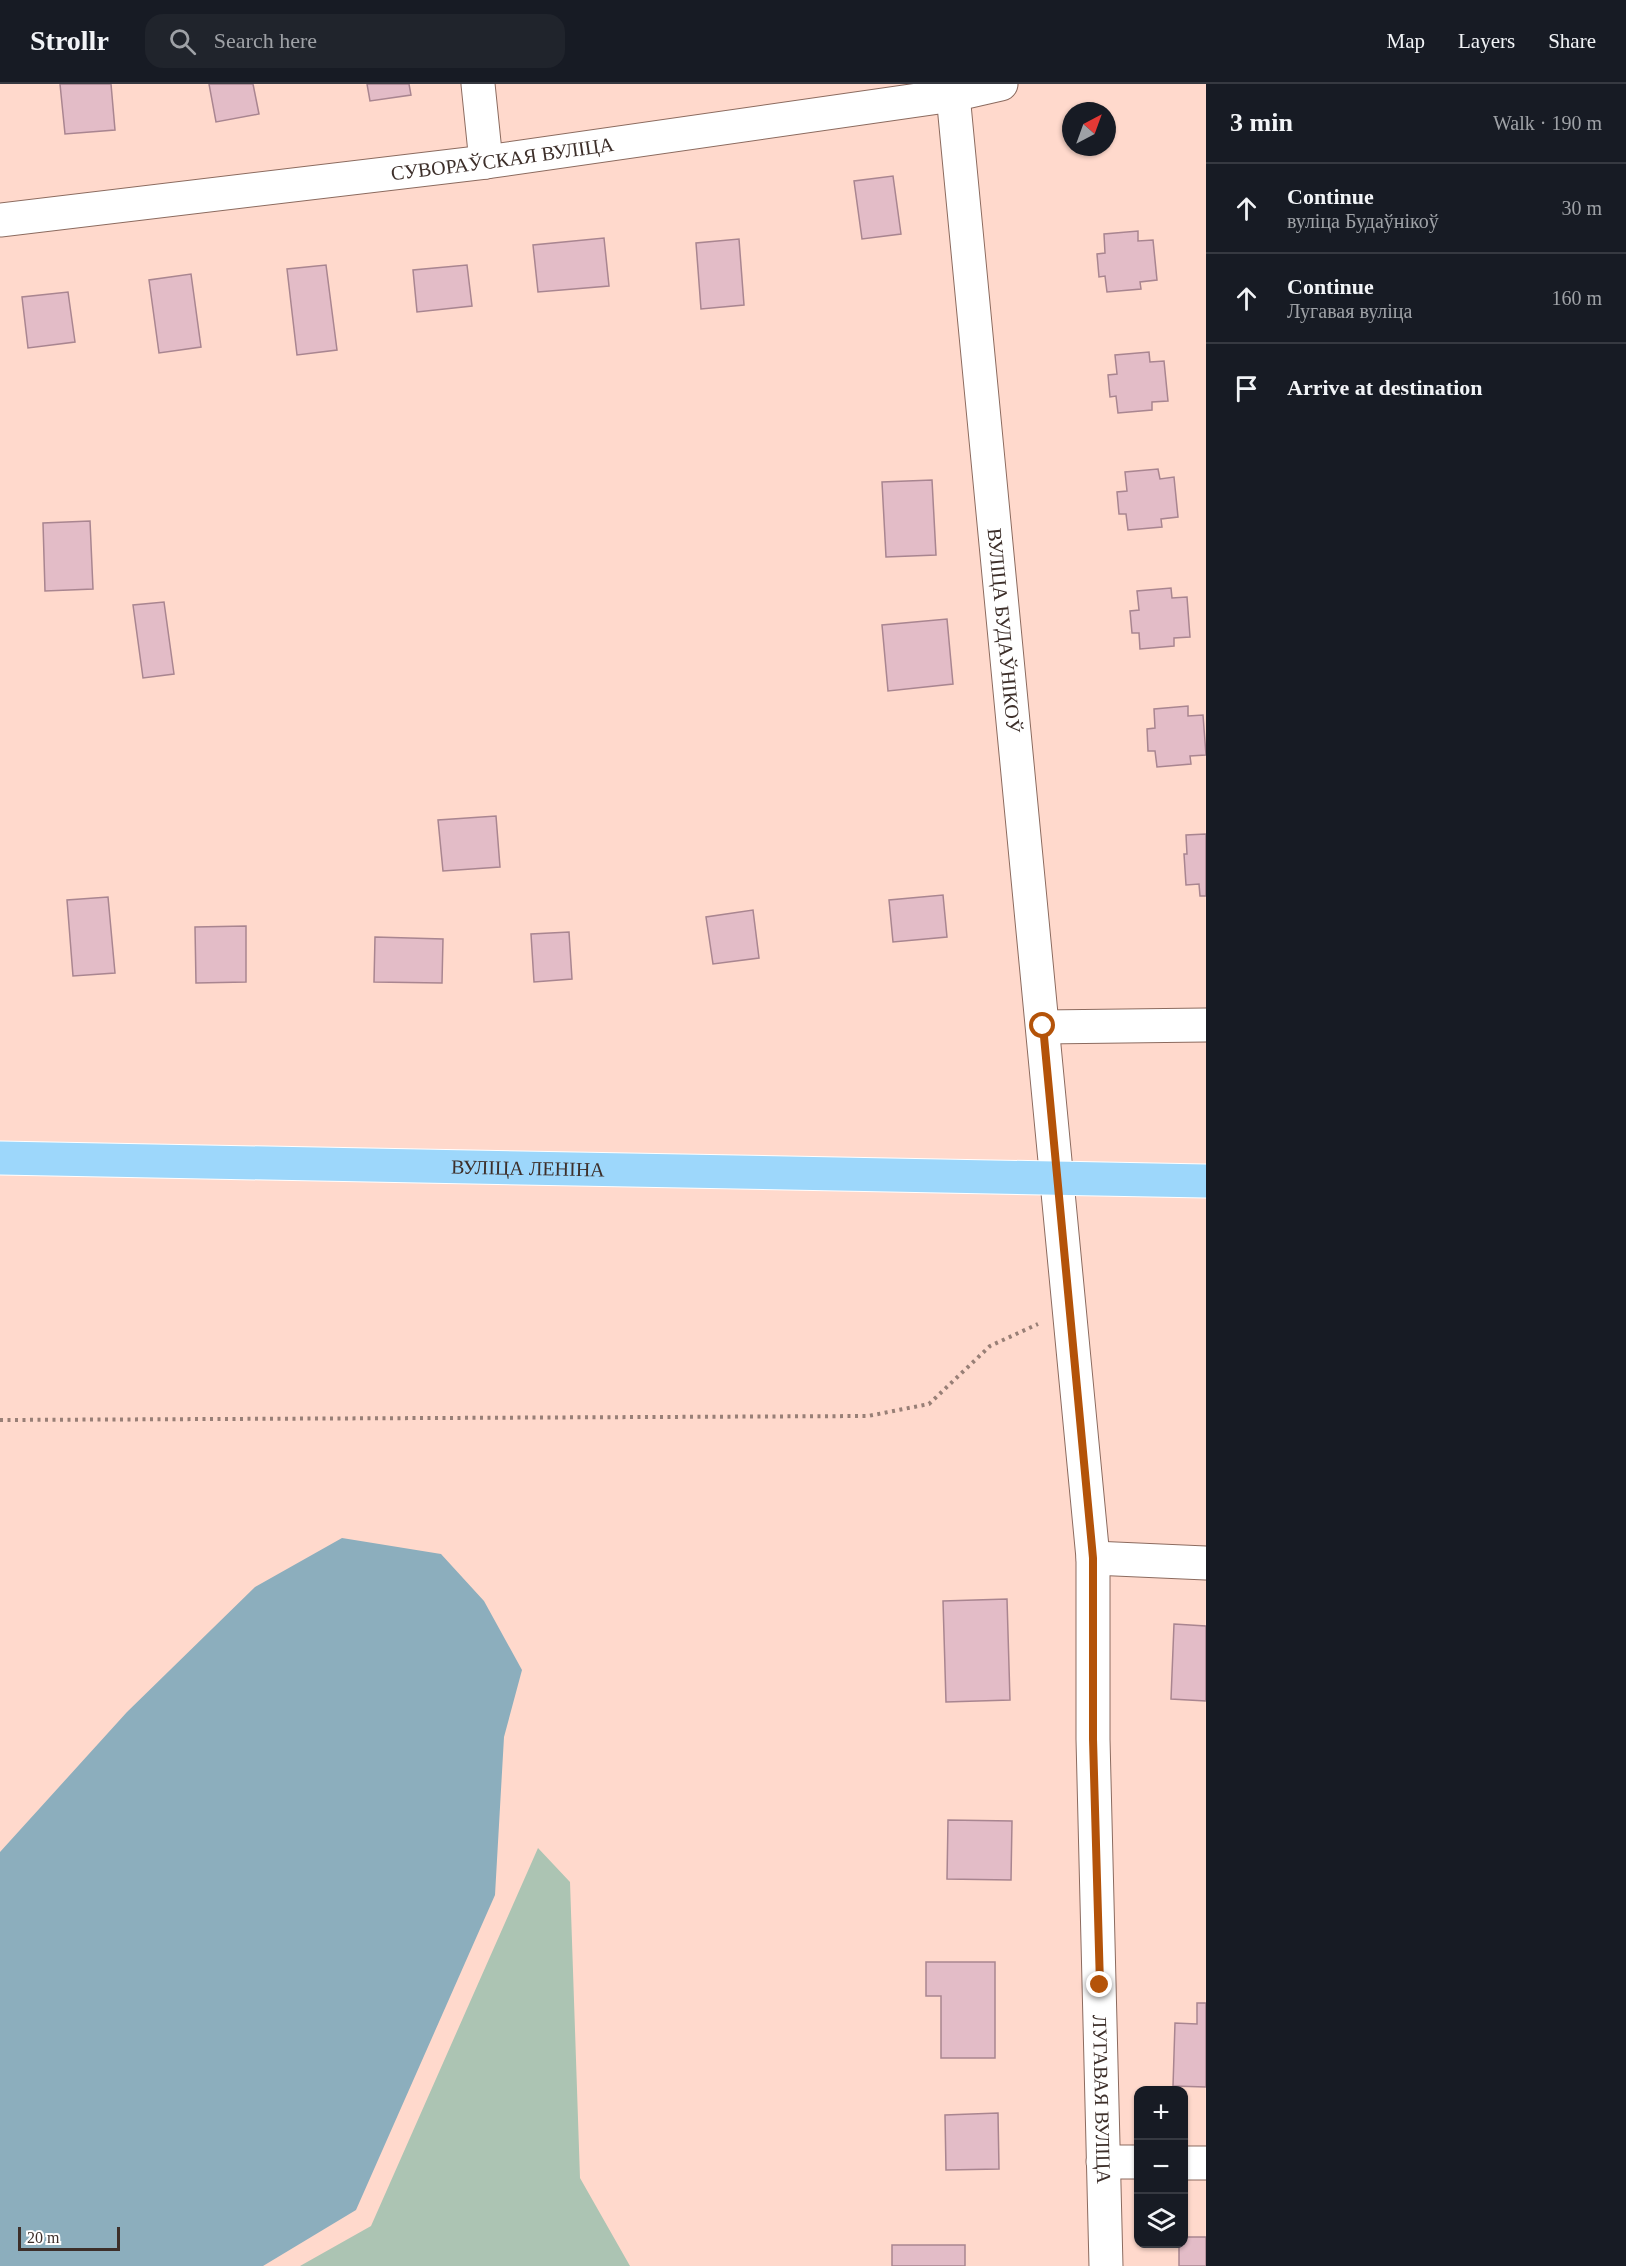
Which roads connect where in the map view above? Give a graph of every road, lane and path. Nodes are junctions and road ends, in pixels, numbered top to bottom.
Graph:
1 (478, 84) edge
2 (1001, 84) edge
3 (953, 89) edge
4 (486, 162) junction
5 (0, 220) edge
6 (1206, 1025) edge
7 (1043, 1026) junction
8 (0, 1158) edge
9 (1057, 1178) junction
10 (1206, 1181) edge
11 (1070, 1309) junction
12 (0, 1420) edge
13 (1093, 1558) junction
14 (1206, 1563) edge
15 (1103, 2162) junction
16 (1134, 2162) edge
17 (1188, 2163) edge
18 (1206, 2163) edge
19 (1106, 2266) edge

1 - 4 street
2 - 3 street, СУВОРАЎСКАЯ ВУЛІЦА
3 - 4 street, СУВОРАЎСКАЯ ВУЛІЦА
3 - 7 street, ВУЛІЦА БУДАЎНІКОЎ
4 - 5 street, СУВОРАЎСКАЯ ВУЛІЦА
6 - 7 street
7 - 9 street, ВУЛІЦА БУДАЎНІКОЎ
8 - 9 main road, ВУЛІЦА ЛЕНІНА
9 - 10 main road, ВУЛІЦА ЛЕНІНА
9 - 11 street, ЛУГАВАЯ ВУЛІЦА
11 - 12 path
11 - 13 street, ЛУГАВАЯ ВУЛІЦА
13 - 14 street
13 - 15 street, ЛУГАВАЯ ВУЛІЦА
15 - 16 street
15 - 19 street, ЛУГАВАЯ ВУЛІЦА
17 - 18 street

